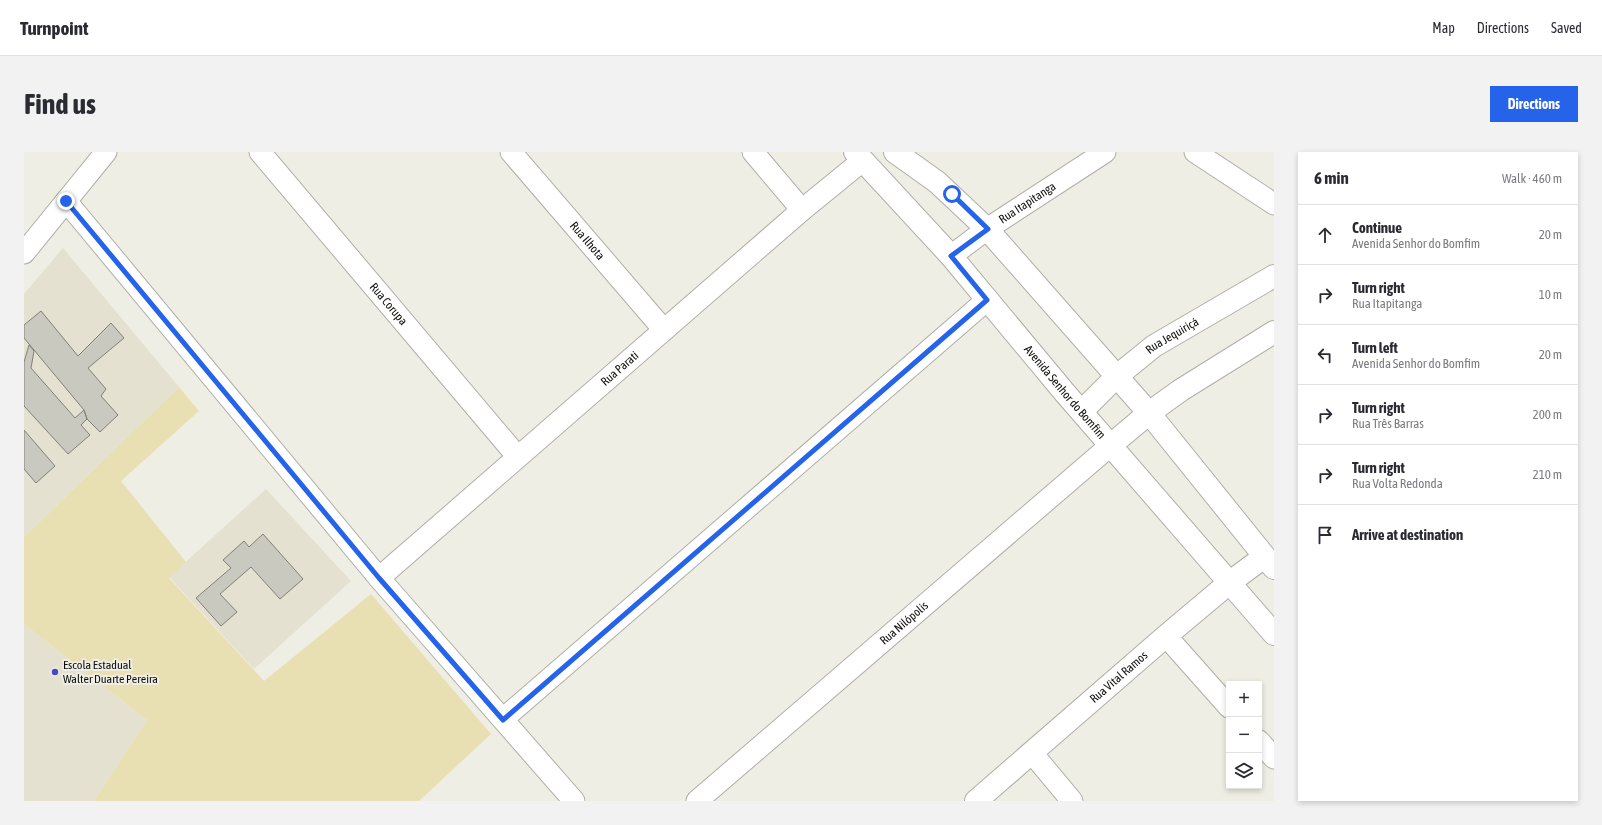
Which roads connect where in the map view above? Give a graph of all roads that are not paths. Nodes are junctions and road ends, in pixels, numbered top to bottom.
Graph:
1 (106, 152) edge
2 (260, 152) edge
3 (512, 152) edge
4 (753, 152) edge
5 (895, 152) edge
6 (1105, 152) edge
7 (1195, 152) edge
8 (858, 157) edge
9 (66, 201) junction
10 (1274, 204) edge
11 (802, 210) junction
12 (988, 229) junction
13 (24, 253) edge
14 (951, 256) junction
15 (1274, 276) edge
16 (987, 300) junction
17 (664, 330) junction
18 (1274, 332) edge
19 (1117, 376) junction
20 (1082, 411) junction
21 (1149, 413) junction
22 (1111, 445) junction
23 (517, 456) junction
24 (1271, 559) edge
25 (379, 578) junction
26 (1229, 583) junction
27 (1274, 634) edge
28 (1166, 636) junction
29 (1226, 704) edge
30 (503, 720) junction
31 (1262, 744) edge
32 (1032, 753) junction
33 (1274, 758) edge
34 (574, 801) edge
35 (697, 801) edge
36 (976, 801) edge
37 (1072, 801) edge

1 - 9 street
2 - 23 street, Rua Corupa
3 - 17 street, Rua Ilhota
4 - 11 street
5 - 12 main road
6 - 12 street, Rua Itapitanga
7 - 10 street
8 - 11 street, Rua Parati
8 - 14 main road, Avenida Senhor do Bomfim
9 - 13 street
9 - 25 street
11 - 17 street, Rua Parati
12 - 14 street, Rua Itapitanga
12 - 19 main road
14 - 16 main road, Avenida Senhor do Bomfim
15 - 19 main road, Rua Jequiriçá
16 - 20 main road, Avenida Senhor do Bomfim
16 - 30 street
17 - 23 street, Rua Parati
18 - 21 main road
19 - 20 main road, Rua Jequiriçá
19 - 21 main road
20 - 22 main road, Avenida Senhor do Bomfim
21 - 22 main road
21 - 24 main road
22 - 26 main road, Avenida Senhor do Bomfim
22 - 35 street, Rua Nilópolis
23 - 25 street, Rua Parati
24 - 26 main road, Rua Vital Ramos
25 - 30 street
26 - 27 main road, Avenida Senhor do Bomfim
26 - 28 main road, Rua Vital Ramos
28 - 29 street
28 - 32 main road, Rua Vital Ramos
30 - 34 street
31 - 33 street
32 - 36 main road, Rua Vital Ramos
32 - 37 street

